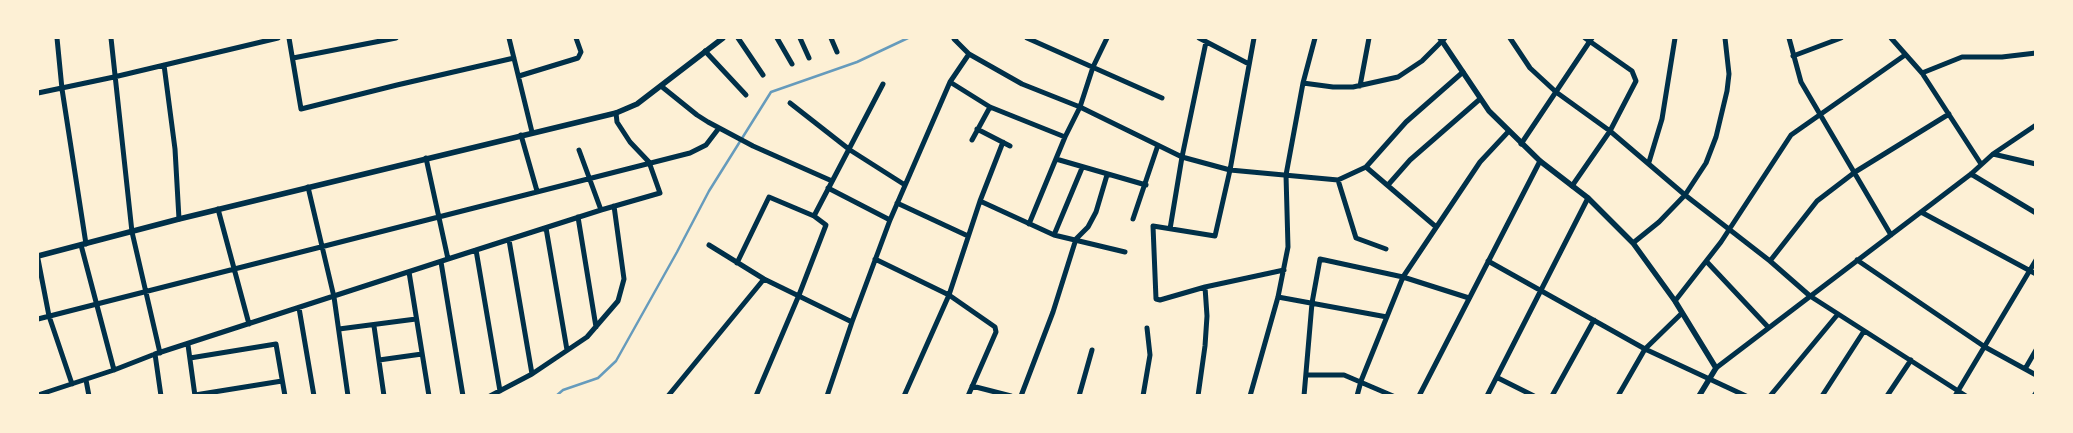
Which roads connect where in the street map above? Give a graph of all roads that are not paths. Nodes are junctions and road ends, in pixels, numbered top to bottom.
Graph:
1 (57, 38) edge
2 (111, 38) edge
3 (278, 38) edge
4 (289, 38) edge
5 (396, 38) edge
6 (510, 38) edge
7 (576, 38) edge
8 (723, 38) edge
9 (738, 38) edge
10 (777, 38) edge
11 (800, 38) edge
12 (831, 38) edge
13 (955, 38) edge
14 (1027, 38) edge
15 (1107, 38) edge
16 (1200, 38) edge
17 (1254, 38) edge
18 (1315, 38) edge
19 (1369, 38) edge
20 (1442, 38) edge
21 (1510, 38) edge
22 (1675, 38) edge
23 (1725, 38) edge
24 (1789, 38) edge
25 (1842, 38) edge
26 (1891, 38) edge
27 (383, 39) edge
28 (1589, 39) edge
29 (374, 40) edge
30 (1206, 42) junction
31 (705, 51) junction
32 (837, 52) dead end
33 (2036, 53) edge
34 (969, 54) junction
35 (1906, 55) junction
36 (1793, 56) junction
37 (293, 58) junction
38 (514, 58) junction
39 (808, 58) dead end
40 (792, 64) dead end
41 (1249, 64) junction
42 (164, 65) junction
43 (1093, 67) junction
44 (1463, 72) junction
45 (1922, 73) junction
46 (763, 74) dead end
47 (519, 76) junction
48 (114, 78) junction
49 (950, 82) junction
50 (1303, 83) junction
51 (883, 84) dead end
52 (661, 86) junction
53 (1360, 86) junction
54 (62, 89) junction
55 (1556, 92) junction
56 (38, 93) edge
57 (746, 95) dead end
58 (1162, 98) dead end
59 (1480, 99) junction
60 (790, 103) dead end
61 (990, 107) junction
62 (1080, 107) junction
63 (616, 113) junction
64 (1822, 114) junction
65 (1950, 114) junction
66 (2036, 125) edge
67 (721, 128) junction
68 (977, 129) junction
69 (1610, 131) junction
70 (532, 132) junction
71 (1508, 132) junction
72 (521, 135) junction
73 (1065, 137) junction
74 (972, 140) dead end
75 (1003, 142) junction
76 (1521, 144) junction
77 (1158, 145) junction
78 (1010, 146) dead end
79 (579, 150) dead end
80 (850, 150) junction
81 (1993, 154) junction
82 (1182, 157) junction
83 (426, 158) junction
84 (1056, 160) junction
85 (1540, 161) junction
86 (649, 162) junction
87 (1649, 162) junction
88 (1981, 164) junction
89 (2036, 164) edge
90 (1366, 167) junction
91 (1082, 168) junction
92 (1230, 170) junction
93 (1855, 172) junction
94 (1971, 174) junction
95 (1107, 175) junction
96 (1286, 175) junction
97 (589, 177) junction
98 (1338, 180) junction
99 (832, 181) junction
100 (905, 184) junction
101 (1146, 185) junction
102 (1388, 186) junction
103 (1572, 186) junction
104 (308, 187) junction
105 (828, 188) junction
106 (537, 191) junction
107 (1685, 194) junction
108 (1588, 198) junction
109 (980, 201) junction
110 (897, 203) junction
111 (614, 206) junction
112 (218, 209) junction
113 (601, 210) junction
114 (1921, 212) junction
115 (2036, 213) edge
116 (438, 216) junction
117 (814, 216) junction
118 (578, 218) junction
119 (179, 219) junction
120 (1133, 219) dead end
121 (890, 220) junction
122 (1029, 224) junction
123 (1435, 226) junction
124 (546, 228) junction
125 (1170, 229) junction
126 (1729, 230) junction
127 (132, 232) junction
128 (1054, 235) junction
129 (1891, 235) junction
130 (968, 236) junction
131 (1076, 239) junction
132 (509, 240) junction
133 (1633, 243) junction
134 (84, 244) junction
135 (709, 245) dead end
136 (322, 246) junction
137 (38, 248) edge
138 (1386, 249) dead end
139 (476, 250) junction
140 (1125, 252) dead end
141 (38, 257) edge
142 (448, 259) junction
143 (875, 259) junction
144 (1858, 260) junction
145 (2036, 260) edge
146 (1488, 261) junction
147 (1770, 261) junction
148 (440, 262) junction
149 (1707, 262) junction
150 (737, 263) junction
151 (234, 269) junction
152 (1284, 270) junction
153 (2029, 271) junction
154 (408, 272) junction
155 (2036, 274) edge
156 (1403, 277) junction
157 (764, 279) junction
158 (1205, 287) junction
159 (1540, 290) junction
160 (146, 292) junction
161 (799, 295) junction
162 (949, 295) junction
163 (1810, 296) junction
164 (334, 297) junction
165 (1278, 297) junction
166 (1469, 298) junction
167 (1675, 301) junction
168 (1312, 303) junction
169 (97, 305) junction
170 (299, 308) junction
171 (1682, 313) junction
172 (1838, 314) junction
173 (49, 316) junction
174 (1387, 317) junction
175 (38, 319) edge
176 (416, 319) junction
177 (1594, 320) junction
178 (852, 322) junction
179 (249, 324) junction
180 (374, 326) junction
181 (596, 327) junction
182 (1768, 327) junction
183 (1147, 328) dead end
184 (338, 329) junction
185 (1864, 331) junction
186 (188, 345) junction
187 (1985, 347) junction
188 (1645, 348) junction
189 (567, 350) junction
190 (1092, 350) dead end
191 (2036, 350) edge
192 (157, 354) junction
193 (422, 354) junction
194 (190, 358) junction
195 (379, 360) junction
196 (1911, 360) junction
197 (1716, 368) junction
198 (2025, 369) junction
199 (114, 370) junction
200 (532, 374) junction
201 (1306, 375) junction
202 (2036, 375) edge
203 (1498, 378) junction
204 (1710, 378) junction
205 (86, 380) junction
206 (282, 381) junction
207 (1361, 381) junction
208 (72, 384) junction
209 (972, 386) junction
210 (500, 391) junction
211 (53, 393) edge
212 (1957, 393) edge
213 (38, 395) edge
214 (195, 395) edge
215 (88, 396) edge
216 (161, 396) edge
217 (285, 396) edge
218 (314, 396) edge
219 (348, 396) edge
220 (384, 396) edge
221 (429, 396) edge
222 (463, 396) edge
223 (490, 396) edge
224 (668, 396) edge
225 (756, 396) edge
226 (827, 396) edge
227 (904, 396) edge
228 (968, 396) edge
229 (1011, 396) edge
230 (1021, 396) edge
231 (1079, 396) edge
232 (1143, 396) edge
233 (1198, 396) edge
234 (1250, 396) edge
235 (1304, 396) edge
236 (1357, 396) edge
237 (1393, 396) edge
238 (1419, 396) edge
239 (1487, 396) edge
240 (1534, 396) edge
241 (1552, 396) edge
242 (1618, 396) edge
243 (1699, 396) edge
244 (1746, 396) edge
245 (1770, 396) edge
246 (1822, 396) edge
247 (1886, 396) edge
248 (1966, 396) edge

1 - 54 street
2 - 48 street
3 - 42 street
4 - 37 street
5 - 27 street
6 - 38 street
7 - 47 street
8 - 31 street
9 - 46 street
10 - 40 street
11 - 39 street
12 - 32 street
13 - 34 street
14 - 43 street
15 - 43 street
16 - 30 street
17 - 41 street
18 - 50 street
19 - 53 street
20 - 44 street
20 - 53 street
21 - 55 street
22 - 87 street
23 - 107 street
24 - 36 street
25 - 36 street
26 - 35 street
27 - 29 street
28 - 55 street
28 - 69 street
29 - 37 street
30 - 41 street
30 - 82 street
31 - 52 street
31 - 57 street
33 - 45 street
34 - 49 street
34 - 62 street
35 - 45 street
35 - 64 street
36 - 64 street
37 - 38 street
38 - 47 street
41 - 92 street
42 - 48 street
42 - 119 street
43 - 58 street
43 - 62 street
44 - 59 street
44 - 90 street
45 - 65 street
47 - 70 street
48 - 54 street
48 - 127 street
49 - 61 street
49 - 100 street
50 - 53 street
50 - 96 street
51 - 80 street
52 - 63 street
52 - 67 street
54 - 56 street
54 - 134 street
55 - 69 street
55 - 76 street
59 - 71 street
59 - 102 street
60 - 80 street
61 - 68 street
61 - 73 street
62 - 73 street
62 - 77 street
63 - 70 street
63 - 86 street
64 - 93 street
64 - 126 street
65 - 88 street
65 - 93 street
66 - 81 street
67 - 86 street
67 - 99 street
68 - 74 street
68 - 75 street
69 - 87 street
69 - 103 street
70 - 72 street
71 - 76 street
71 - 123 street
72 - 83 street
72 - 106 street
73 - 84 street
75 - 78 street
75 - 109 street
76 - 85 street
77 - 82 street
77 - 101 street
79 - 97 street
80 - 99 street
80 - 100 street
81 - 88 street
81 - 89 street
82 - 92 street
82 - 125 street
83 - 104 street
83 - 116 street
84 - 91 street
84 - 122 street
85 - 103 street
85 - 146 street
86 - 97 street
86 - 111 street
87 - 107 street
88 - 94 street
90 - 98 street
90 - 102 street
91 - 95 street
91 - 128 street
92 - 96 street
92 - 125 street
93 - 129 street
93 - 147 street
94 - 114 street
94 - 115 street
95 - 101 street
95 - 131 street
96 - 98 street
96 - 152 street
97 - 106 street
97 - 113 street
98 - 138 street
99 - 105 street
100 - 110 street
101 - 120 street
102 - 123 street
103 - 108 street
104 - 112 street
104 - 136 street
105 - 117 street
105 - 121 street
106 - 116 street
107 - 126 street
107 - 133 street
108 - 133 street
108 - 159 street
109 - 122 street
109 - 130 street
110 - 121 street
110 - 130 street
111 - 113 street
111 - 181 street
112 - 119 street
112 - 151 street
113 - 118 street
114 - 129 street
114 - 153 street
116 - 136 street
116 - 142 street
117 - 150 street
117 - 161 street
118 - 124 street
118 - 181 street
119 - 127 street
121 - 143 street
122 - 128 street
123 - 156 street
124 - 132 street
124 - 189 street
125 - 158 street
126 - 147 street
126 - 149 street
127 - 134 street
127 - 160 street
128 - 131 street
129 - 144 street
130 - 162 street
131 - 140 street
131 - 230 street
132 - 139 street
132 - 200 street
133 - 167 street
134 - 141 street
134 - 169 street
135 - 150 street
136 - 151 street
136 - 164 street
137 - 141 street
139 - 142 street
139 - 210 street
141 - 173 street
142 - 148 street
143 - 162 street
143 - 178 street
144 - 163 street
144 - 187 street
145 - 153 street
146 - 159 street
146 - 166 street
147 - 163 street
148 - 154 street
148 - 222 street
149 - 167 street
149 - 182 street
150 - 157 street
151 - 160 street
151 - 179 street
152 - 158 street
152 - 165 street
153 - 155 street
153 - 187 street
154 - 164 street
154 - 176 street
156 - 166 street
156 - 168 street
156 - 174 street
157 - 161 street
157 - 224 street
158 - 233 street
159 - 177 street
159 - 203 street
160 - 169 street
160 - 192 street
161 - 178 street
161 - 225 street
162 - 209 street
162 - 227 street
163 - 172 street
163 - 182 street
164 - 170 street
164 - 184 street
165 - 168 street
165 - 234 street
166 - 238 street
167 - 171 street
168 - 174 street
168 - 201 street
169 - 173 street
169 - 199 street
170 - 179 street
170 - 218 street
171 - 188 street
171 - 197 street
172 - 185 street
172 - 245 street
173 - 175 street
173 - 208 street
174 - 207 street
176 - 180 street
176 - 193 street
177 - 188 street
177 - 241 street
178 - 226 street
179 - 186 street
180 - 184 street
180 - 195 street
181 - 189 street
182 - 197 street
183 - 232 street
184 - 219 street
185 - 196 street
185 - 246 street
186 - 192 street
186 - 194 street
187 - 198 street
187 - 212 street
188 - 204 street
188 - 242 street
189 - 200 street
190 - 231 street
191 - 198 street
192 - 199 street
192 - 216 street
193 - 195 street
193 - 221 street
194 - 206 street
194 - 214 street
195 - 220 street
196 - 212 street
196 - 247 street
197 - 204 street
198 - 202 street
199 - 205 street
200 - 210 street
201 - 207 street
201 - 235 street
203 - 239 street
203 - 240 street
204 - 243 street
204 - 244 street
205 - 208 street
205 - 215 street
206 - 214 street
206 - 217 street
207 - 236 street
207 - 237 street
208 - 211 street
209 - 228 street
209 - 229 street
210 - 223 street
211 - 213 street
212 - 248 street

